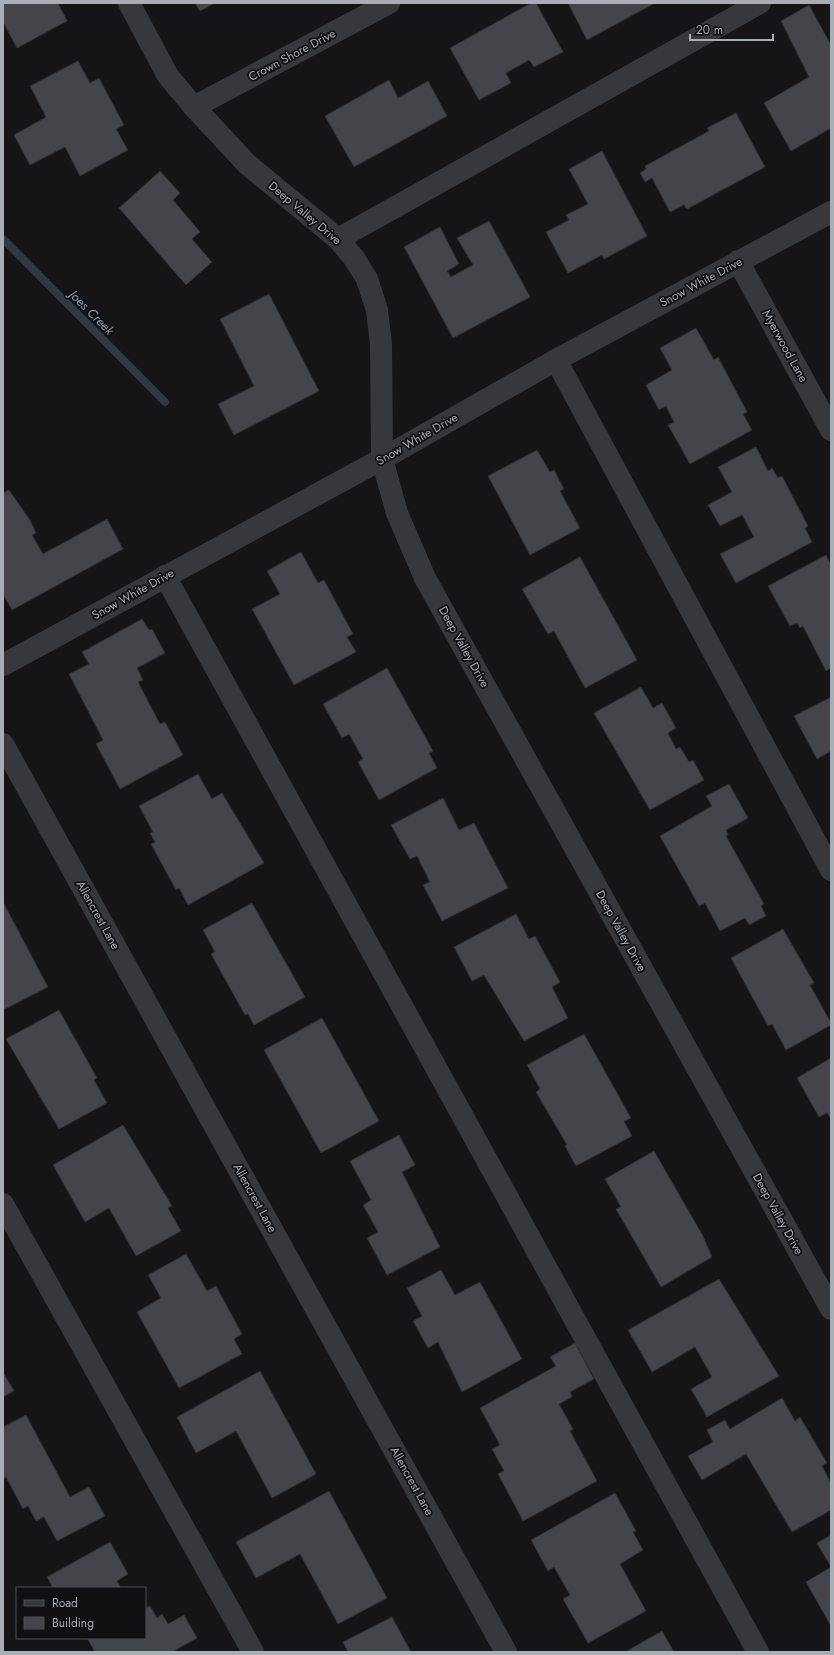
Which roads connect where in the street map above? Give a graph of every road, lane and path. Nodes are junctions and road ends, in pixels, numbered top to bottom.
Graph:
1 (129, 3) edge
2 (390, 3) edge
3 (760, 3) edge
4 (194, 107) junction
5 (831, 212) edge
6 (338, 239) junction
7 (738, 261) junction
8 (556, 360) junction
9 (831, 430) edge
10 (382, 459) junction
11 (165, 576) junction
12 (3, 665) edge
13 (3, 744) edge
14 (831, 870) edge
15 (3, 1204) edge
16 (831, 1309) edge
17 (253, 1652) edge
18 (506, 1652) edge
19 (758, 1652) edge

1 - 4 street, Deep Valley Drive
2 - 4 street, Crown Shore Drive
3 - 6 street
4 - 6 street, Deep Valley Drive
5 - 7 street, Snow White Drive
6 - 10 street, Deep Valley Drive
7 - 8 street, Snow White Drive
7 - 9 street, Myerwood Lane
8 - 10 street, Snow White Drive
8 - 14 street
10 - 11 street, Snow White Drive
10 - 16 street, Deep Valley Drive
11 - 12 street, Snow White Drive
11 - 19 street
13 - 18 street, Allencrest Lane
15 - 17 street

